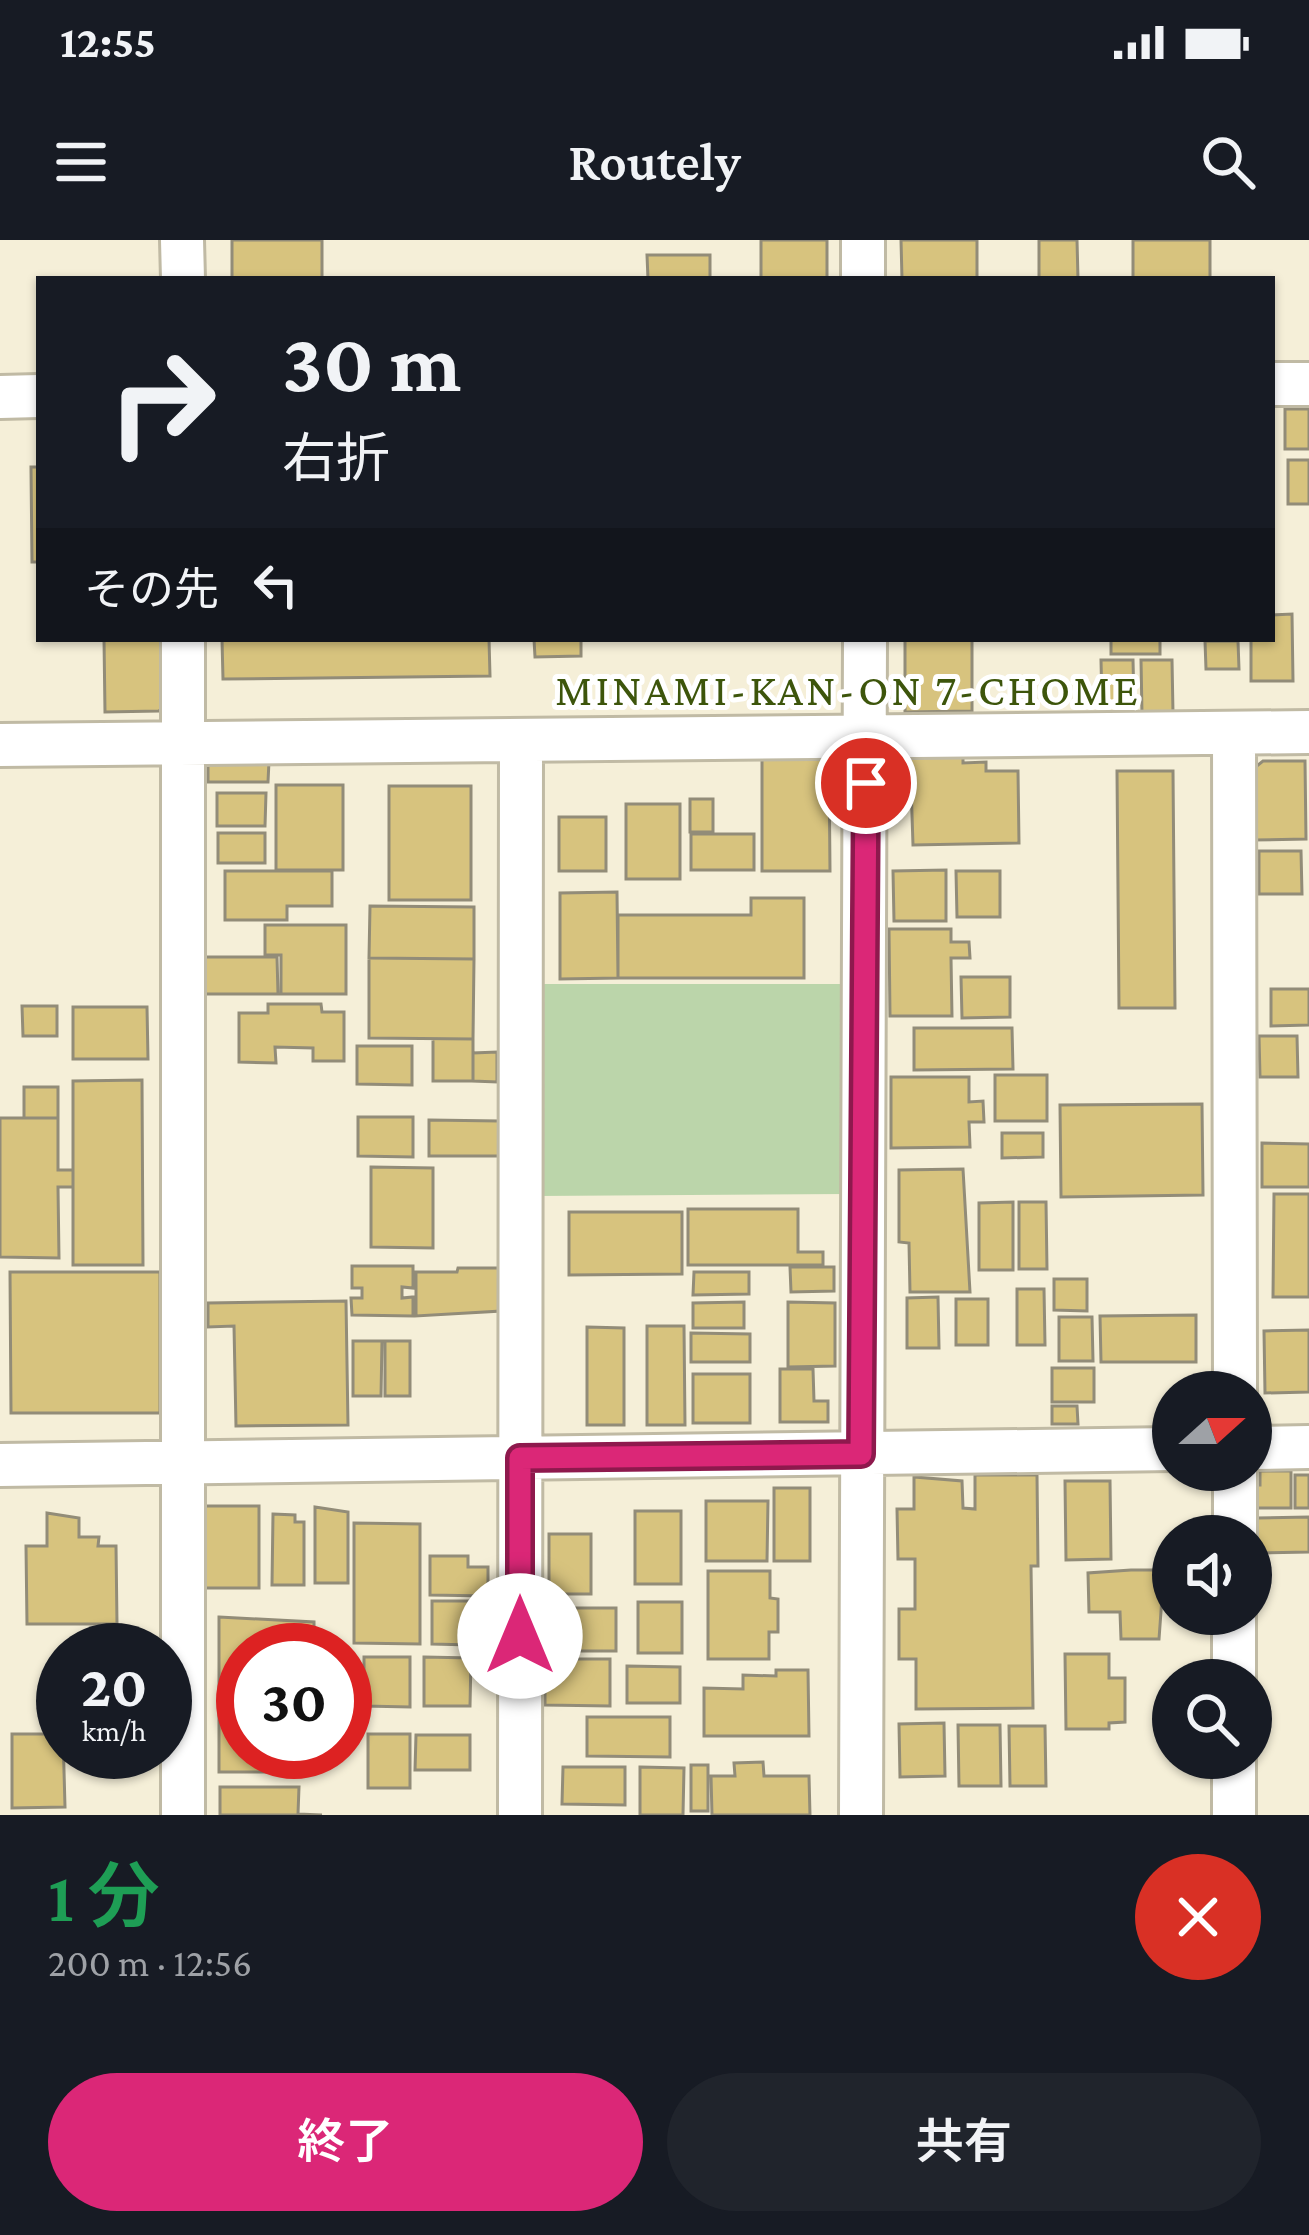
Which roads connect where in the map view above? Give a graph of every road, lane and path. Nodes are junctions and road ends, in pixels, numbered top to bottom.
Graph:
1 (182, 240) edge
2 (863, 240) edge
3 (183, 276) edge
4 (863, 276) edge
5 (1309, 384) edge
6 (1275, 385) edge
7 (36, 396) edge
8 (0, 397) edge
9 (183, 642) edge
10 (866, 642) edge
11 (1309, 732) edge
12 (1234, 733) junction
13 (866, 735) junction
14 (521, 742) junction
15 (0, 745) edge
16 (182, 745) junction
17 (1234, 1371) edge
18 (1272, 1448) edge
19 (1309, 1448) edge
20 (1152, 1449) edge
21 (861, 1454) junction
22 (520, 1458) junction
23 (183, 1464) junction
24 (0, 1465) edge
25 (1234, 1779) edge
26 (183, 1815) edge
27 (520, 1815) edge
28 (861, 1815) edge
29 (1234, 1815) edge

1 - 3 street
2 - 4 street
5 - 6 street
7 - 8 street
9 - 16 street
10 - 13 street
11 - 12 street
12 - 13 street
12 - 17 street
13 - 14 street
13 - 21 street
14 - 16 street
14 - 22 street
15 - 16 street
16 - 23 street
18 - 19 street
20 - 21 street
21 - 22 street
21 - 28 street
22 - 23 street
22 - 27 street
23 - 24 street
23 - 26 street
25 - 29 street

